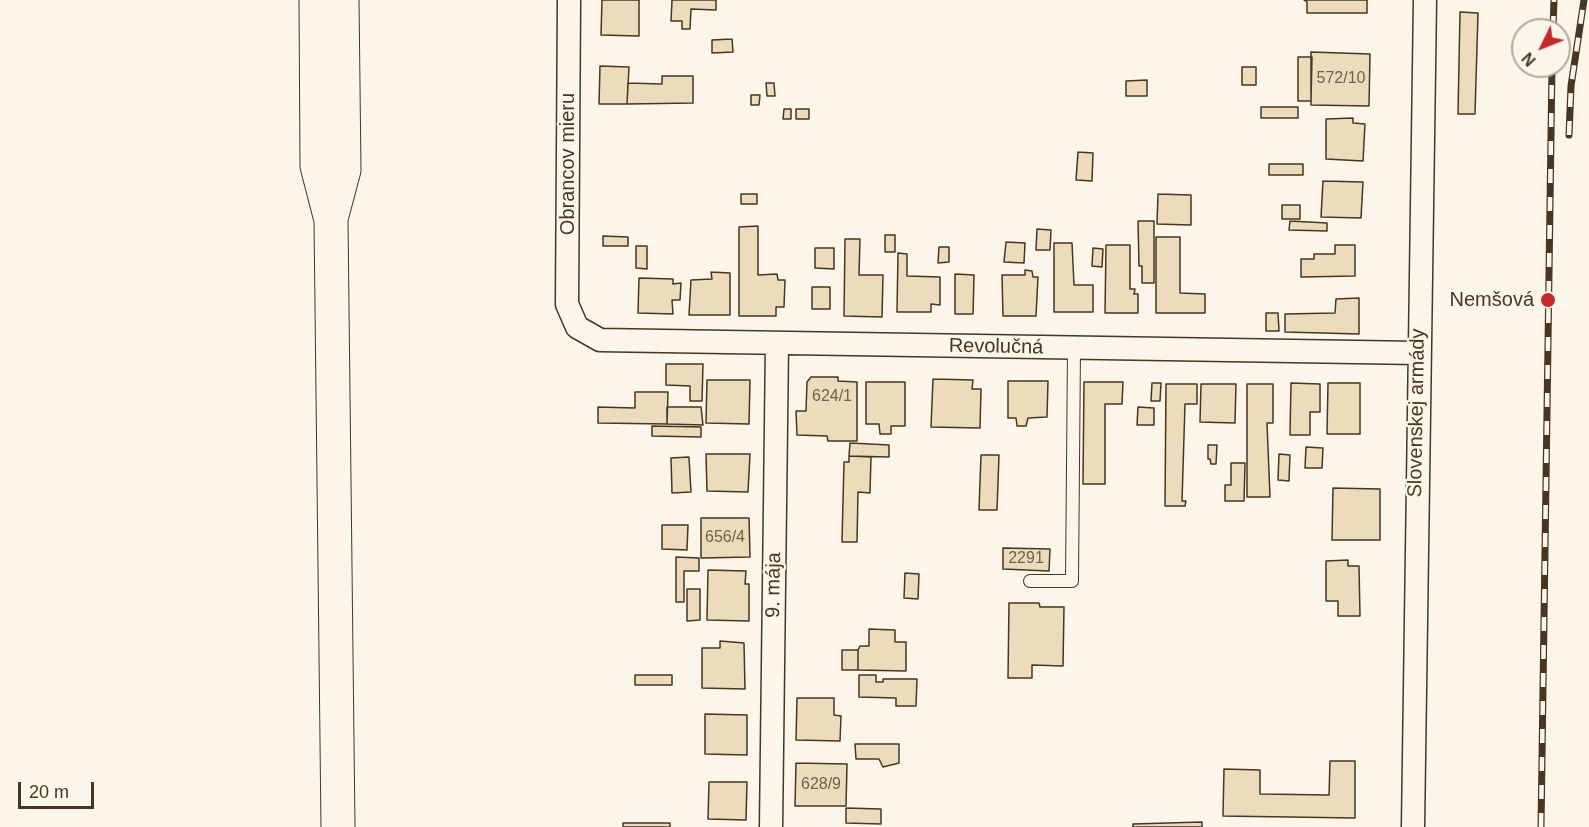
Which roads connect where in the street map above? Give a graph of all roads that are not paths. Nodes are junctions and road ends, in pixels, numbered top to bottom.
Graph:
1 (316, 0) edge
2 (342, 0) edge
3 (570, 0) edge
4 (1425, 0) edge
5 (331, 220) junction
6 (577, 327) joint
7 (777, 344) junction
8 (1074, 348) junction
9 (1418, 353) junction
10 (1030, 581) dead end
11 (338, 827) edge
12 (771, 827) edge
13 (1413, 827) edge

1 - 5 main road
2 - 5 main road
3 - 6 street, Obrancov mieru
4 - 9 street, Slovenskej armády
5 - 11 main road
6 - 7 street, Revolučná
7 - 8 street, Revolučná
7 - 12 street, 9. mája
8 - 9 street, Revolučná
8 - 10 lane
9 - 13 street, Slovenskej armády

